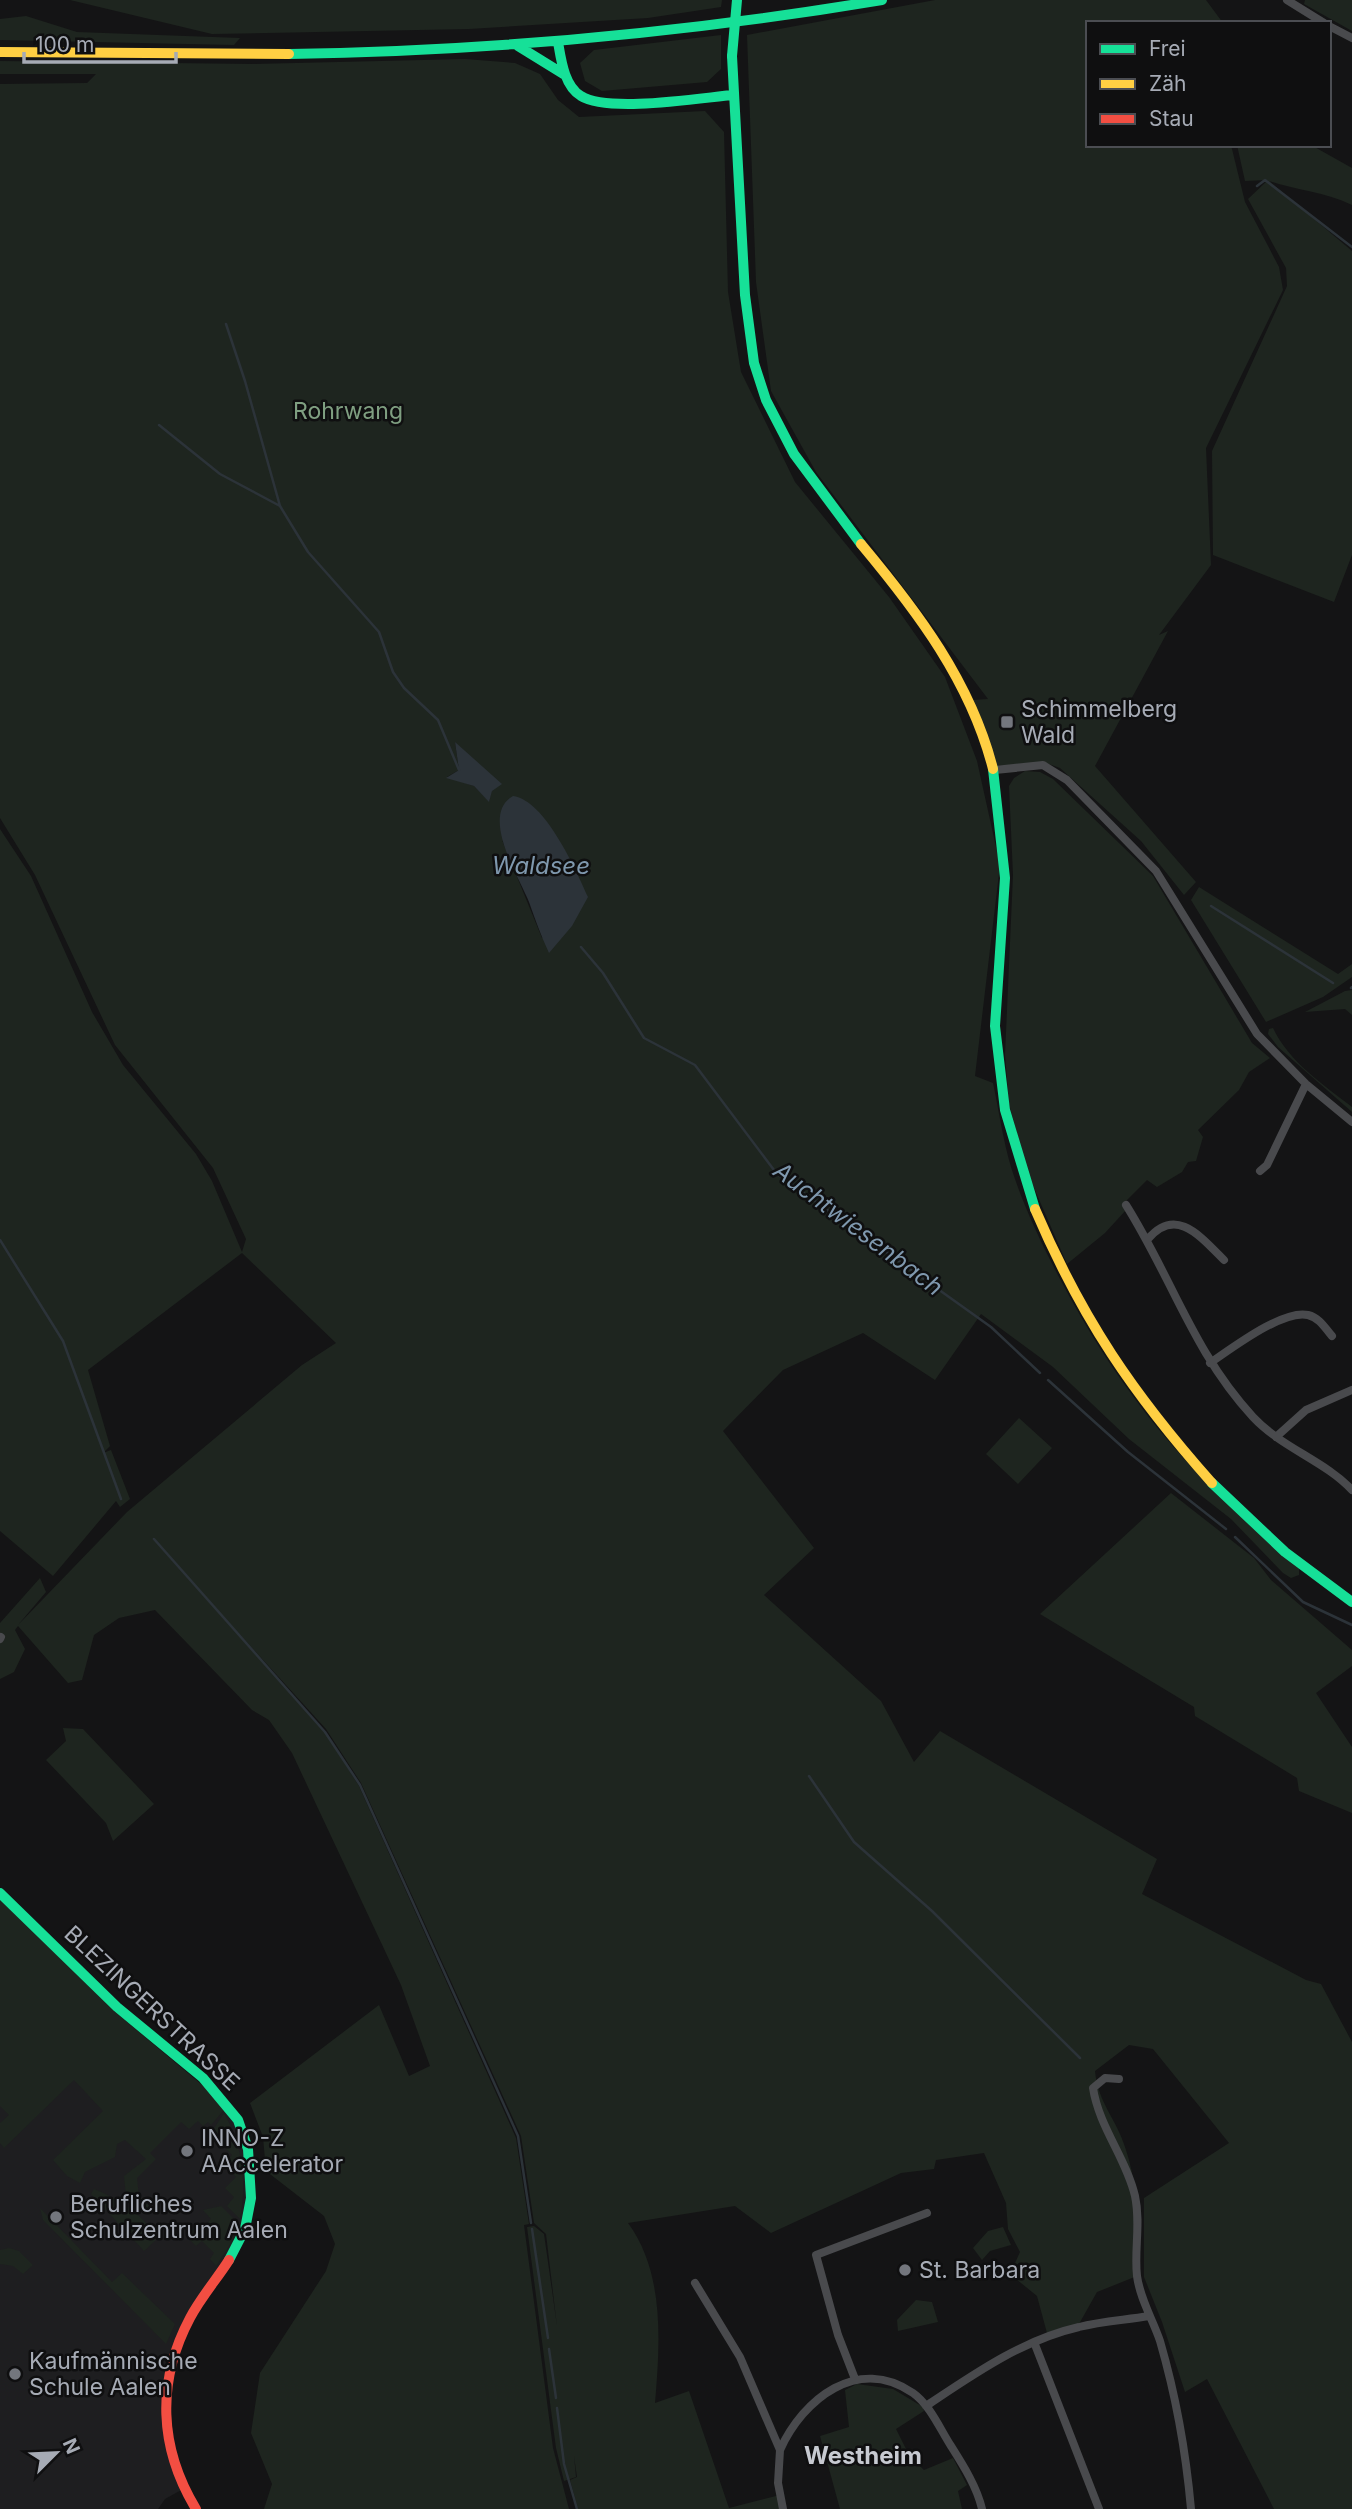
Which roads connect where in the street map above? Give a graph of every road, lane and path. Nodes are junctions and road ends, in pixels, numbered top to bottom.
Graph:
1 (737, 0) edge
2 (881, 0) edge
3 (1287, 0) edge
4 (1321, 21) edge
5 (1331, 27) edge
6 (1352, 38) edge
7 (558, 42) junction
8 (515, 45) junction
9 (0, 52) edge
10 (565, 75) junction
11 (733, 95) junction
12 (995, 770) junction
13 (1306, 1084) junction
14 (1352, 1122) edge
15 (1260, 1171) dead end
16 (1126, 1205) dead end
17 (1148, 1240) junction
18 (1224, 1259) dead end
19 (1332, 1336) dead end
20 (1210, 1363) junction
21 (1352, 1390) edge
22 (1276, 1437) junction
23 (1342, 1479) junction
24 (1352, 1479) edge
25 (1352, 1490) edge
26 (1352, 1602) edge
27 (3, 1896) edge
28 (1119, 2079) dead end
29 (927, 2214) dead end
30 (695, 2283) dead end
31 (1149, 2316) junction
32 (1034, 2342) junction
33 (855, 2379) junction
34 (926, 2406) junction
35 (780, 2450) junction
36 (196, 2509) edge
37 (783, 2509) edge
38 (982, 2509) edge
39 (1099, 2509) edge
40 (1191, 2509) edge

1 - 11 street, bridge
2 - 7 street
3 - 4 street
5 - 6 street
7 - 8 street
7 - 10 street
8 - 9 street
8 - 10 street
10 - 11 street
11 - 12 street
12 - 13 street
12 - 26 street
13 - 14 street
13 - 15 street
16 - 17 street
17 - 18 street
17 - 20 street
19 - 20 street
20 - 22 street
21 - 22 street
22 - 23 street
23 - 24 street
23 - 25 street
27 - 36 street, BLEZINGERSTRASSE
28 - 31 street
29 - 33 street
30 - 35 street
31 - 32 street
31 - 40 street
32 - 34 street
32 - 39 street
33 - 34 street
33 - 35 street
34 - 38 street
35 - 37 street

